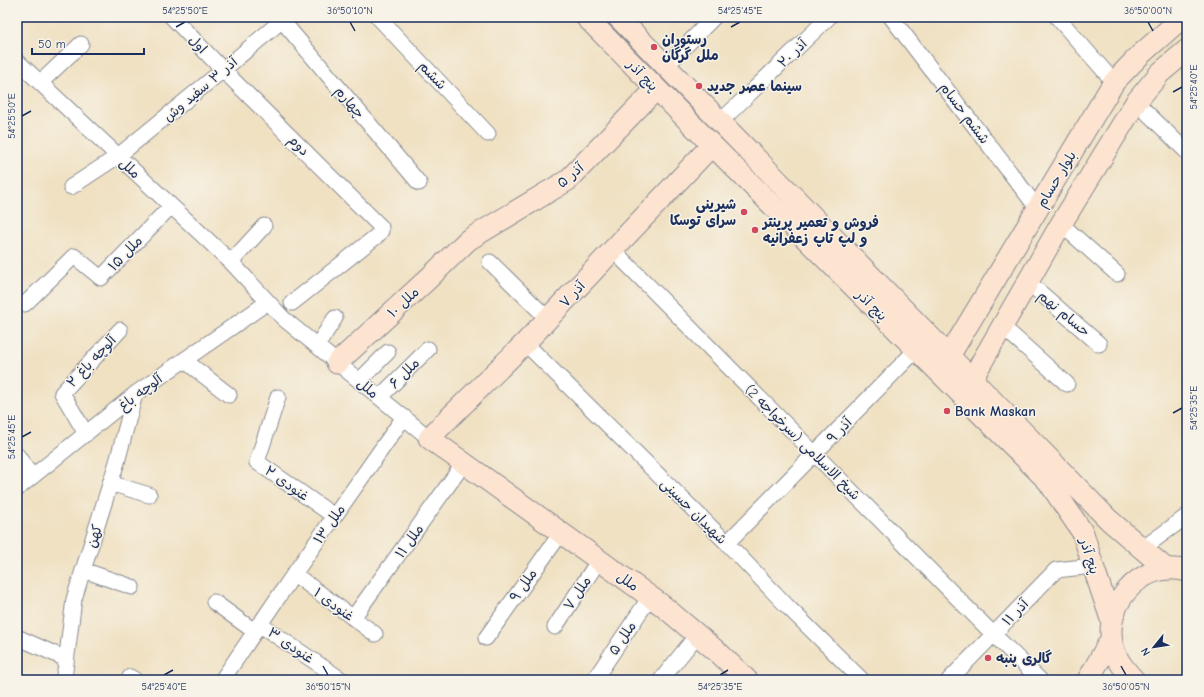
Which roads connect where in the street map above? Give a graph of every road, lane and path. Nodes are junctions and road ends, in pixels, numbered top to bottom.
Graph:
1 (172, 17) edge
2 (378, 17) edge
3 (586, 17) edge
4 (618, 17) edge
5 (714, 17) edge
6 (829, 17) edge
7 (891, 17) edge
8 (1057, 17) edge
9 (1183, 17) edge
10 (282, 18) edge
11 (81, 44) dead end
12 (1187, 50) edge
13 (17, 61) edge
14 (666, 66) junction
15 (223, 70) junction
16 (22, 75) edge
17 (1114, 82) junction
18 (40, 83) junction
19 (656, 89) junction
20 (1136, 102) junction
21 (720, 122) junction
22 (488, 134) dead end
23 (712, 145) junction
24 (1187, 152) edge
25 (118, 156) junction
26 (419, 183) dead end
27 (70, 187) dead end
28 (171, 206) junction
29 (1038, 209) junction
30 (1061, 224) junction
31 (264, 226) dead end
32 (468, 240) joint
33 (613, 250) junction
34 (231, 262) junction
35 (490, 262) dead end
36 (1117, 274) dead end
37 (1028, 282) junction
38 (268, 302) junction
39 (292, 303) dead end
40 (25, 304) dead end
41 (335, 318) dead end
42 (548, 319) junction
43 (1002, 326) junction
44 (120, 330) dead end
45 (525, 343) junction
46 (1099, 344) dead end
47 (317, 346) junction
48 (428, 349) dead end
49 (916, 350) junction
50 (388, 352) dead end
51 (949, 356) junction
52 (184, 360) junction
53 (337, 363) junction
54 (972, 379) junction
55 (359, 381) junction
56 (1067, 384) dead end
57 (134, 394) junction
58 (230, 395) dead end
59 (380, 397) junction
60 (278, 398) dead end
61 (404, 417) junction
62 (86, 434) junction
63 (429, 438) junction
64 (815, 454) junction
65 (17, 455) edge
66 (464, 463) junction
67 (32, 477) junction
68 (110, 483) junction
69 (17, 489) edge
70 (149, 496) dead end
71 (334, 516) junction
72 (1187, 516) edge
73 (561, 532) junction
74 (727, 543) junction
75 (1142, 548) junction
76 (599, 560) junction
77 (1093, 566) junction
78 (1166, 569) junction
79 (83, 570) junction
80 (1187, 571) edge
81 (294, 574) junction
82 (132, 587) dead end
83 (650, 597) junction
84 (214, 602) dead end
85 (353, 618) junction
86 (555, 626) dead end
87 (257, 628) junction
88 (1111, 631) junction
89 (375, 634) dead end
90 (993, 634) junction
91 (697, 635) junction
92 (17, 637) edge
93 (486, 638) dead end
94 (66, 659) junction
95 (225, 679) edge
96 (62, 680) edge
97 (342, 680) edge
98 (594, 680) edge
99 (661, 680) edge
100 (747, 680) edge
101 (862, 680) edge
102 (949, 680) edge
103 (1040, 680) edge
104 (1088, 680) edge
105 (1134, 680) edge

1 - 15 street, اول
2 - 22 street, ششم
3 - 19 street, پنج آذر
4 - 14 street, پنج آذر
5 - 14 street
6 - 21 street, ۲۰ آذر
7 - 29 street, ششم حسام
8 - 17 street
9 - 17 street, بلوار حسام
10 - 15 street, آذر ۳ سفید وش
10 - 26 street, چهارم
11 - 18 street
12 - 20 street, بلوار حسام
13 - 16 street, ملل
14 - 21 street, پنج آذر
15 - 25 street, آذر ۳ سفید وش
15 - 39 street, دوم
16 - 18 street, ملل
17 - 29 street, بلوار حسام
18 - 25 street, ملل
19 - 23 street, پنج آذر
19 - 32 street, آذر ۵
20 - 24 street
20 - 30 street, بلوار حسام
21 - 51 street, پنج آذر
23 - 33 street, آذر ۷
23 - 49 street, پنج آذر
25 - 27 street, آذر ۳ سفید وش
25 - 28 street, ملل
28 - 34 street, ملل
28 - 40 street, ملل ۱۵
29 - 30 street
29 - 51 street, بلوار حسام
30 - 36 street
30 - 37 street, بلوار حسام
31 - 34 street
32 - 53 street, ۱۰ ملل
33 - 42 street, آذر ۷
33 - 64 street, شیخ الاسلامی (سرخواجه 2)
34 - 38 street, ملل
35 - 42 street
37 - 43 street, بلوار حسام
37 - 46 street, حسام نهم
38 - 47 street, ملل
38 - 52 street, آلوچه باغ
41 - 47 street
42 - 45 street, آذر ۷
43 - 54 street, بلوار حسام
43 - 56 street
44 - 62 street, ۲ آلوچه باغ
45 - 63 street, آذر ۷
45 - 74 street, شهیدان حسینی
47 - 53 street, ملل
48 - 59 street, ۶ ملل
49 - 64 street, ۹ آذر
49 - 77 street, پنج آذر
50 - 55 street
51 - 54 street, پنج آذر
52 - 57 street, آلوچه باغ
52 - 58 street
53 - 55 street, ملل
54 - 75 street, پنج آذر
55 - 59 street, ملل
57 - 62 street, آلوچه باغ
57 - 68 street, کهن
59 - 61 street, ملل
60 - 71 street, ۲ غنودی
61 - 63 street, ملل
61 - 71 street, ملل ۱۳
62 - 67 street, آلوچه باغ
63 - 66 street, ملل
64 - 74 street, ۹ آذر
64 - 90 street, شیخ الاسلامی (سرخواجه 2)
65 - 67 street
66 - 73 street, ملل
66 - 85 street, ۱۱ ملل
67 - 69 street, آلوچه باغ
68 - 70 street
68 - 79 street, کهن
71 - 81 street, ملل ۱۳
72 - 75 street
73 - 76 street, ملل
73 - 93 street, ملل ۹
74 - 101 street, شهیدان حسینی
75 - 78 street, پنج آذر
76 - 83 street, ملل
76 - 86 street, ۷ ملل
77 - 88 street, پنج آذر
77 - 90 street, آذر ۱۱
78 - 80 street
78 - 88 street
79 - 82 street
79 - 94 street, کهن
81 - 85 street, ۱ غنودی
81 - 87 street, ملل ۱۳
83 - 91 street, ملل
83 - 98 street, ملل ۵
84 - 87 street, ۳ غنودی
85 - 89 street, ۱ غنودی
87 - 95 street, ملل ۱۳
87 - 97 street, ۳ غنودی
88 - 104 street
88 - 105 street, پنج آذر
90 - 102 street, آذر ۱۱
90 - 103 street, شیخ الاسلامی (سرخواجه 2)
91 - 99 street
91 - 100 street, ملل
92 - 94 street
94 - 96 street, کهن

